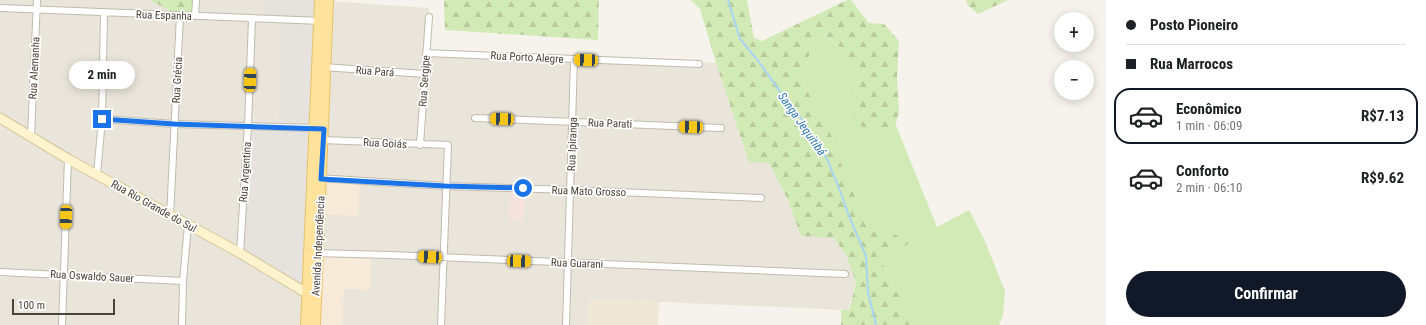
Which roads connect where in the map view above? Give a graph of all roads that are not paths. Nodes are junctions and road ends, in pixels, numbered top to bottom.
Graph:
1 (37, 0) edge
2 (196, 0) edge
3 (325, 0) edge
4 (0, 8) edge
5 (36, 10) junction
6 (104, 13) junction
7 (180, 15) junction
8 (195, 16) junction
9 (429, 17) dead end
10 (252, 19) junction
11 (323, 21) junction
12 (426, 53) junction
13 (574, 59) junction
14 (699, 64) dead end
15 (321, 67) junction
16 (425, 74) junction
17 (0, 118) edge
18 (474, 118) dead end
19 (102, 119) junction
20 (572, 122) junction
21 (174, 124) junction
22 (248, 125) junction
23 (319, 128) junction
24 (721, 128) dead end
25 (31, 136) junction
26 (323, 140) junction
27 (420, 145) junction
28 (68, 159) junction
29 (97, 175) junction
30 (317, 178) junction
31 (445, 186) junction
32 (570, 190) junction
33 (761, 198) dead end
34 (170, 216) junction
35 (188, 225) junction
36 (314, 253) junction
37 (240, 254) junction
38 (444, 258) junction
39 (568, 263) junction
40 (0, 272) edge
41 (845, 274) dead end
42 (64, 275) junction
43 (183, 280) junction
44 (312, 296) junction
45 (62, 325) edge
46 (182, 325) edge
47 (306, 325) edge
48 (315, 325) edge
49 (440, 325) edge
50 (566, 325) edge

1 - 5 street, Rua Alemanha
2 - 8 street
3 - 11 main road, Avenida Independência
4 - 5 street, Rua Espanha
5 - 6 street, Rua Espanha
5 - 25 street, Rua Alemanha
6 - 7 street, Rua Espanha
6 - 19 street
7 - 8 street, Rua Espanha
7 - 21 street, Rua Grécia
8 - 10 street, Rua Espanha
9 - 12 street, Rua Sergipe
10 - 11 street, Rua Espanha
10 - 22 street, Rua Argentina
11 - 15 main road, Avenida Independência
12 - 13 street, Rua Porto Alegre
12 - 16 street, Rua Sergipe
13 - 14 street, Rua Porto Alegre
13 - 20 street, Rua Ipiranga
15 - 16 street, Rua Pará
15 - 23 main road, Avenida Independência
16 - 27 street, Rua Sergipe
17 - 25 street, Rua Rio Grande do Sul
18 - 20 street, Rua Parati
19 - 21 street
19 - 29 street
20 - 24 street, Rua Parati
20 - 32 street, Rua Ipiranga
21 - 22 street
21 - 34 street, Rua Grécia
22 - 23 street
22 - 37 street, Rua Argentina
23 - 26 main road, Avenida Independência
23 - 30 main road, Avenida Independência
25 - 28 street, Rua Rio Grande do Sul
26 - 27 street, Rua Goiás
26 - 30 main road, Avenida Independência
27 - 31 street, Rua Goiás
28 - 29 street, Rua Rio Grande do Sul
28 - 42 street
29 - 34 street, Rua Rio Grande do Sul
30 - 31 street, Rua Mato Grosso
30 - 36 main road, Avenida Independência
31 - 32 street, Rua Mato Grosso
31 - 38 street
32 - 33 street, Rua Mato Grosso
32 - 39 street, Rua Ipiranga
34 - 35 street, Rua Rio Grande do Sul
35 - 37 street, Rua Rio Grande do Sul
35 - 43 street
36 - 38 street, Rua Guarani
36 - 44 main road, Avenida Independência
37 - 44 street, Rua Rio Grande do Sul
38 - 39 street, Rua Guarani
38 - 49 street
39 - 41 street, Rua Guarani
39 - 50 street, Rua Ipiranga
40 - 42 street, Rua Oswaldo Sauer
42 - 43 street, Rua Oswaldo Sauer
42 - 45 street
43 - 46 street
44 - 47 main road, Avenida Independência
44 - 48 main road, Avenida Independência

